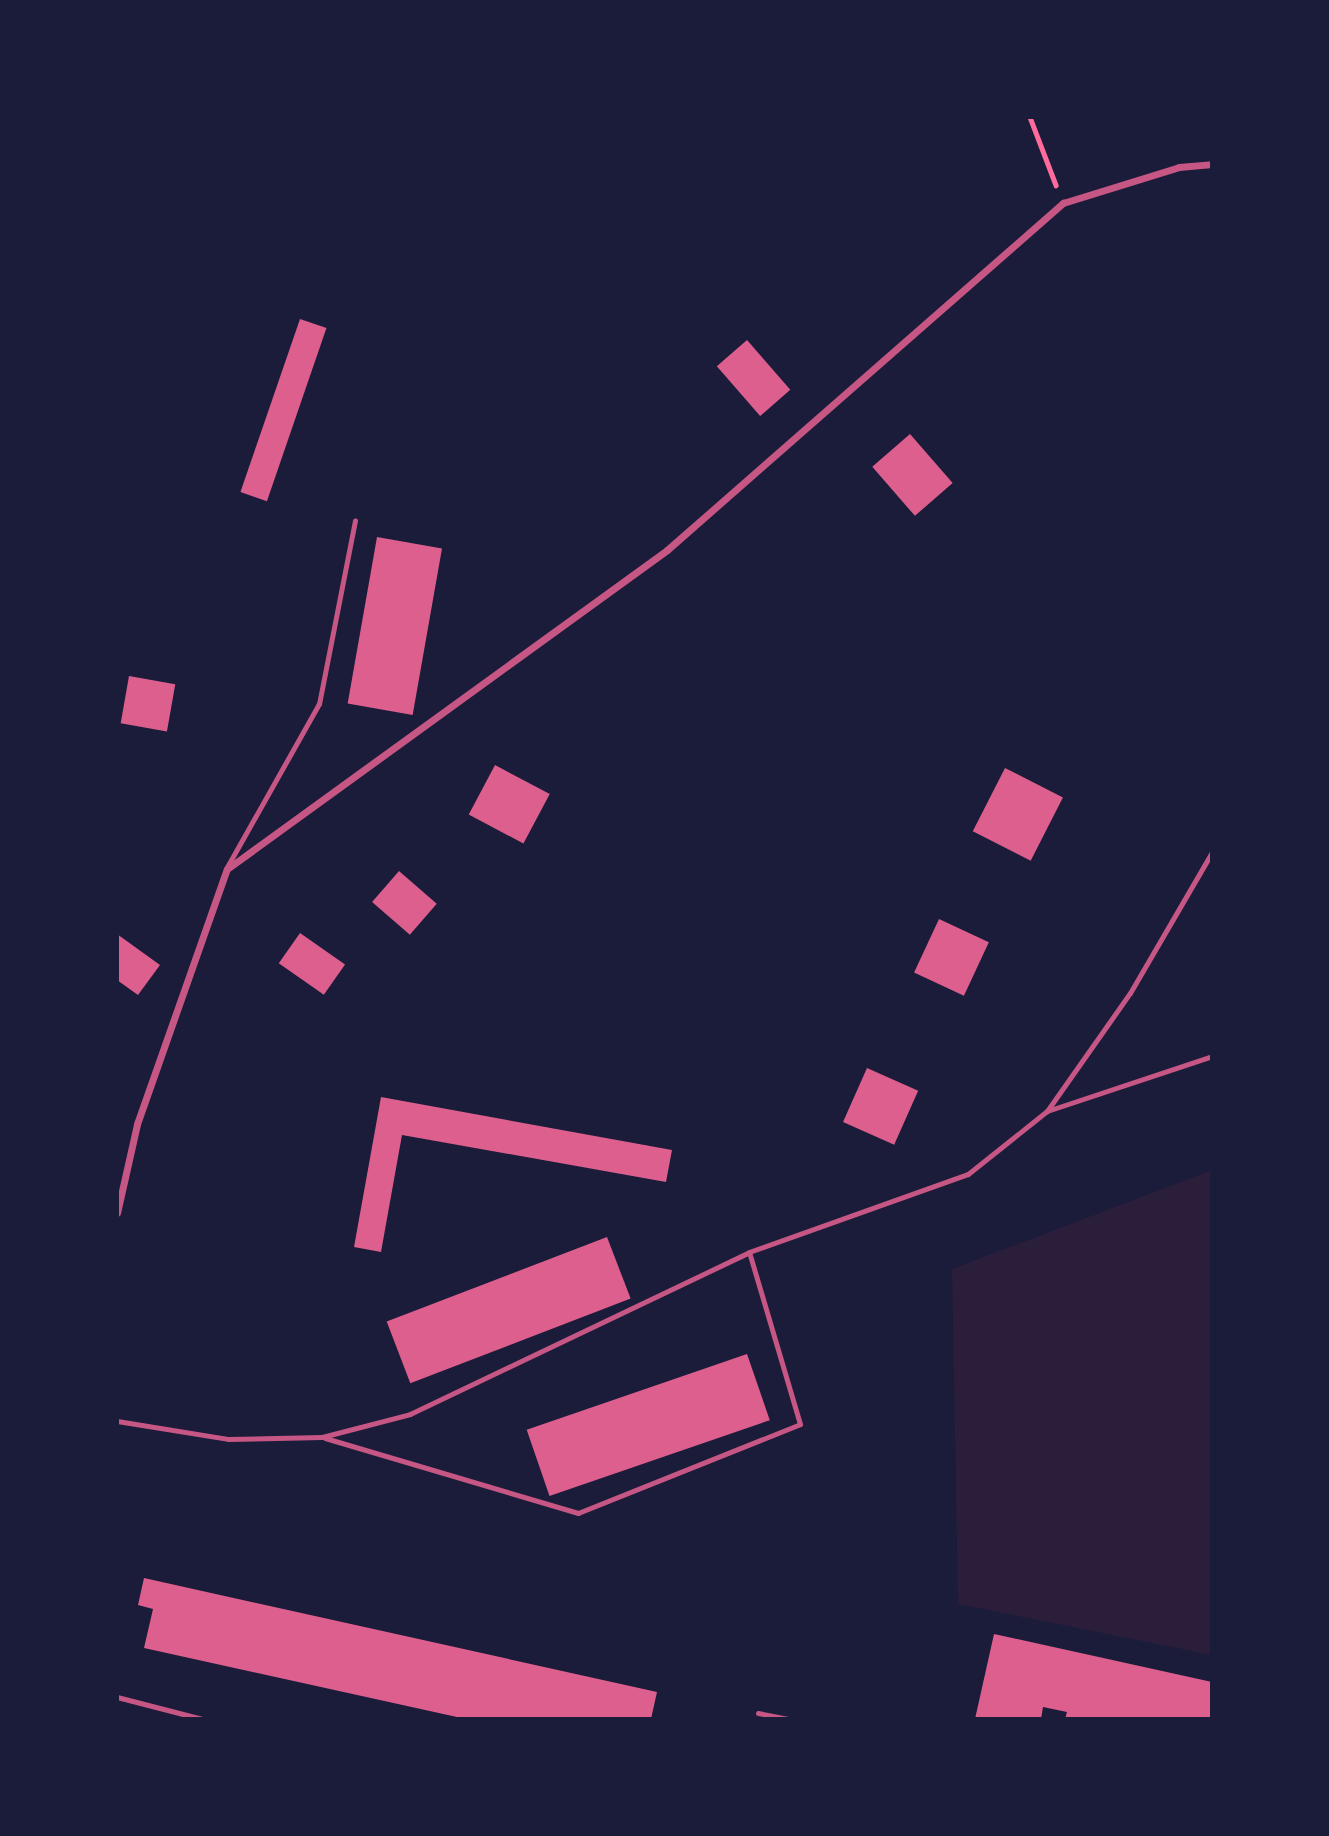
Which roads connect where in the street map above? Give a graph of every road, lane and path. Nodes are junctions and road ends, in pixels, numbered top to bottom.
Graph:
1 (1030, 117) edge
2 (1212, 164) edge
3 (1063, 203) junction
4 (355, 520) dead end
5 (1212, 852) edge
6 (226, 869) junction
7 (1212, 1056) edge
8 (1047, 1111) junction
9 (117, 1213) edge
10 (749, 1252) junction
11 (117, 1421) edge
12 (322, 1437) junction
13 (117, 1697) edge
14 (758, 1713) dead end
15 (202, 1719) edge
16 (789, 1719) edge

1 - 3 path
2 - 3 street
3 - 6 street
4 - 6 lane
5 - 8 lane
6 - 9 street
7 - 8 lane
8 - 10 lane
10 - 12 lane
10 - 12 lane
11 - 12 lane
13 - 15 lane
14 - 16 lane

